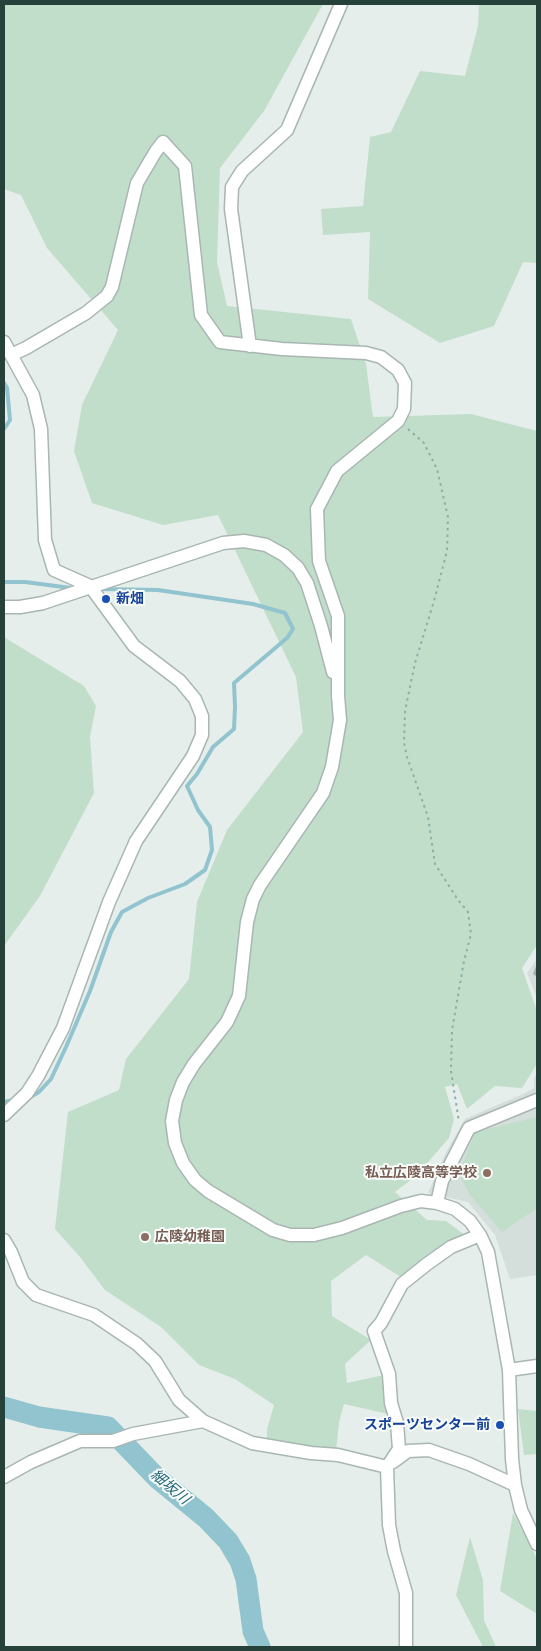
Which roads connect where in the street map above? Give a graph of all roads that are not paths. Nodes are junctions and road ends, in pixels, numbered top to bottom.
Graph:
1 (341, 4) edge
2 (4, 342) edge
3 (250, 346) junction
4 (10, 354) junction
5 (90, 586) junction
6 (4, 607) edge
7 (338, 696) junction
8 (537, 1100) edge
9 (4, 1115) edge
10 (437, 1203) junction
11 (480, 1235) junction
12 (4, 1240) edge
13 (537, 1366) edge
14 (509, 1370) junction
15 (203, 1421) junction
16 (387, 1467) junction
17 (4, 1477) edge
18 (515, 1485) junction
19 (537, 1544) edge
20 (406, 1647) edge

1 - 3 street
2 - 4 street
3 - 4 street
3 - 7 street
4 - 5 street
5 - 6 street
5 - 7 street
5 - 9 street
7 - 10 street
8 - 10 street
10 - 11 street
11 - 14 street
11 - 16 street
12 - 15 street
13 - 14 street
14 - 18 street
15 - 16 street
15 - 17 street
16 - 18 street
16 - 20 street
18 - 19 street

